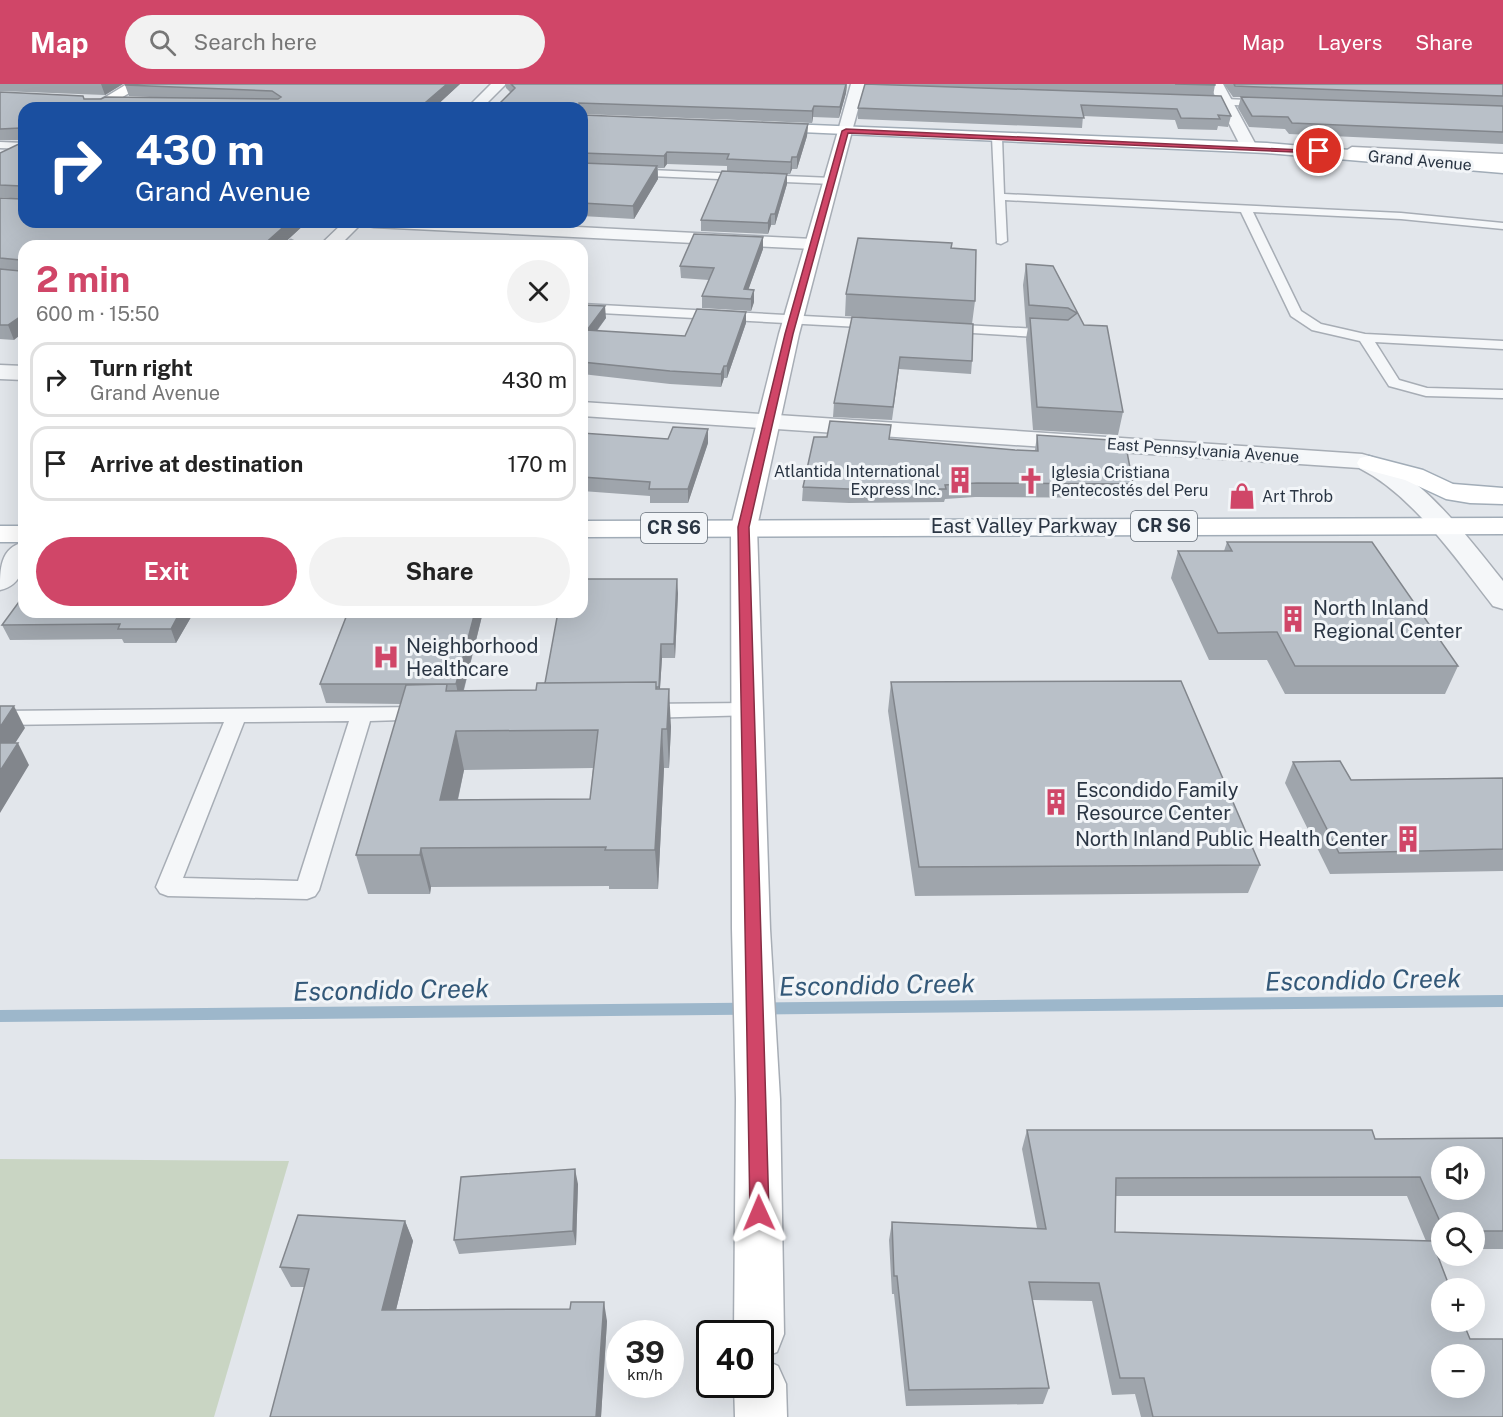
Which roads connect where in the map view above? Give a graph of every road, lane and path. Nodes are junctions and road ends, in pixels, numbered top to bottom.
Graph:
1 (137, 84) edge
2 (499, 84) edge
3 (1216, 84) edge
4 (858, 88) edge
5 (1198, 101) edge
6 (98, 102) edge
7 (480, 102) edge
8 (1226, 102) junction
9 (1279, 104) edge
10 (752, 127) edge
11 (846, 131) junction
12 (997, 137) junction
13 (0, 145) edge
14 (18, 146) edge
15 (1249, 147) junction
16 (18, 150) edge
17 (1319, 151) junction
18 (1503, 159) edge
19 (0, 160) edge
20 (1503, 168) edge
21 (588, 170) edge
22 (832, 182) junction
23 (1001, 197) junction
24 (1245, 208) junction
25 (1503, 226) edge
26 (348, 228) edge
27 (494, 228) edge
28 (334, 240) edge
29 (1001, 241) dead end
30 (813, 244) junction
31 (588, 308) edge
32 (793, 319) junction
33 (887, 325) edge
34 (932, 327) edge
35 (1064, 335) edge
36 (1365, 338) junction
37 (1503, 345) edge
38 (0, 372) edge
39 (18, 373) edge
40 (1503, 394) edge
41 (588, 409) edge
42 (767, 422) junction
43 (1369, 463) junction
44 (1503, 496) edge
45 (1439, 525) junction
46 (1503, 526) edge
47 (744, 527) junction
48 (588, 529) edge
49 (0, 534) edge
50 (18, 534) edge
51 (18, 558) edge
52 (0, 582) edge
53 (1503, 600) edge
54 (748, 710) junction
55 (626, 712) edge
56 (446, 713) edge
57 (362, 714) junction
58 (237, 715) junction
59 (0, 718) edge
60 (759, 1320) edge
61 (760, 1398) edge
62 (761, 1417) edge

1 - 6 main road
2 - 7 street
3 - 8 street
4 - 11 street
5 - 8 lane
8 - 9 lane
8 - 15 street
10 - 11 main road, Grand Avenue
11 - 12 main road, Grand Avenue
11 - 22 main road
12 - 15 main road, Grand Avenue
12 - 23 lane
13 - 14 lane
15 - 17 main road, Grand Avenue
16 - 19 street
17 - 18 main road
17 - 20 main road, Grand Avenue
21 - 22 lane
22 - 30 main road
23 - 24 lane
23 - 29 lane
24 - 25 lane
24 - 36 lane
26 - 28 street
27 - 30 street
30 - 32 main road
31 - 32 lane
32 - 33 lane
32 - 42 main road
34 - 35 lane
36 - 37 lane
36 - 40 lane
38 - 39 street
41 - 42 street, East Pennsylvania Avenue
42 - 43 street, East Pennsylvania Avenue
42 - 47 main road
43 - 44 main road
43 - 45 street, East Pennsylvania Avenue
45 - 46 main road, East Valley Parkway / CR S6
45 - 47 main road, East Valley Parkway / CR S6
45 - 53 street, East Pennsylvania Avenue
47 - 48 main road, East Valley Parkway / CR S6
47 - 54 main road
49 - 50 main road
51 - 52 street
54 - 55 lane
54 - 60 main road
56 - 57 lane
57 - 58 lane
57 - 58 lane
58 - 59 lane
61 - 62 main road

